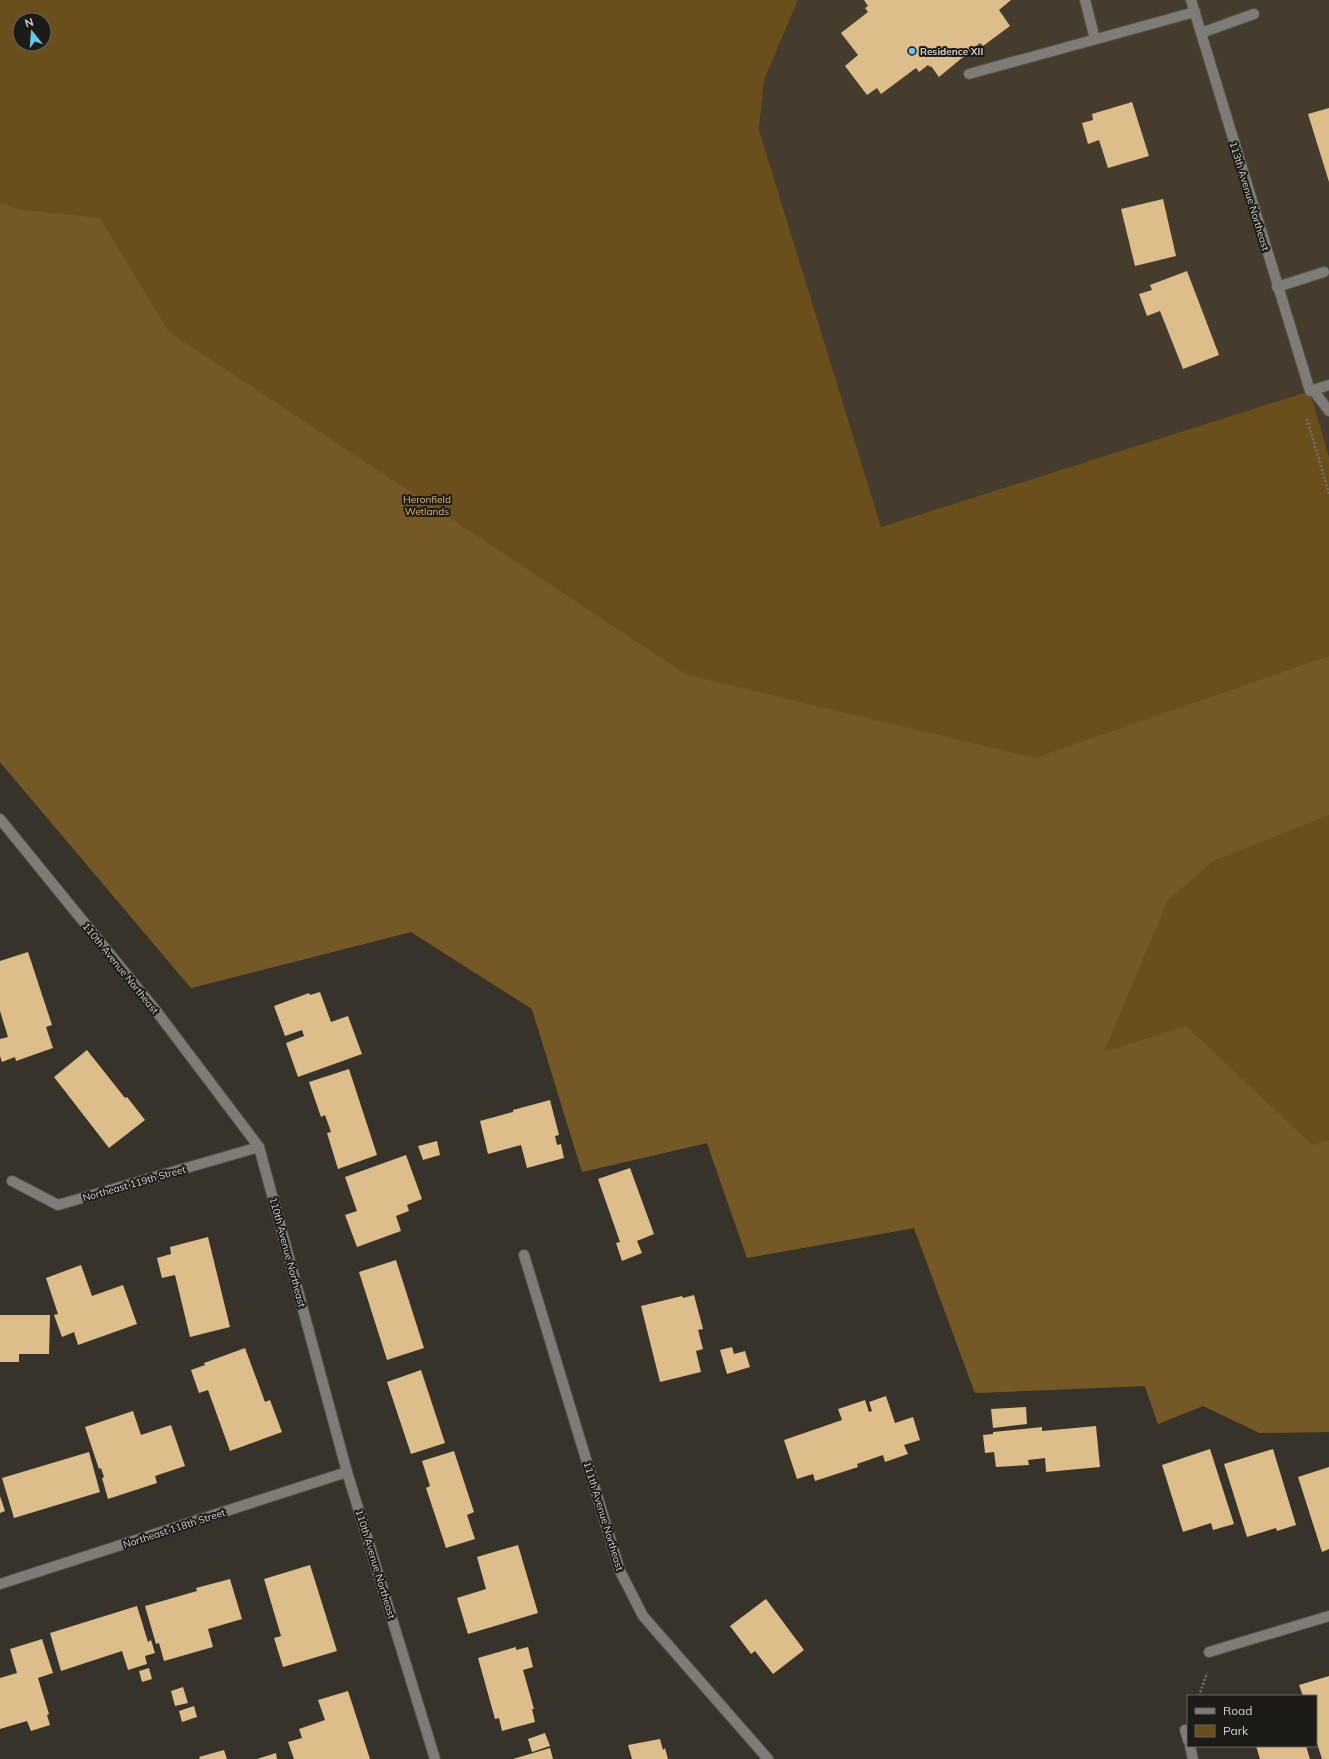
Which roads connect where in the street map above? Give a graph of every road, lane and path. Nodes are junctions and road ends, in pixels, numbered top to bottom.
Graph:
1 (1085, 0) edge
2 (1191, 0) edge
3 (1195, 12) junction
4 (1254, 14) dead end
5 (1201, 33) junction
6 (1095, 39) junction
7 (969, 74) dead end
8 (1324, 272) dead end
9 (1277, 287) junction
10 (1329, 385) edge
11 (1311, 390) junction
12 (1329, 411) edge
13 (1329, 494) edge
14 (0, 819) edge
15 (259, 1147) junction
16 (12, 1181) dead end
17 (524, 1255) dead end
18 (347, 1472) junction
19 (0, 1584) edge
20 (1329, 1616) edge
21 (1209, 1652) dead end
22 (1190, 1747) edge
23 (435, 1759) edge
24 (768, 1759) edge
25 (1193, 1759) edge

1 - 6 street
2 - 3 street, 113th Avenue Northeast
3 - 5 street, 113th Avenue Northeast
3 - 6 street
4 - 5 street
5 - 9 street, 113th Avenue Northeast
6 - 7 street
8 - 9 street
9 - 11 street, 113th Avenue Northeast
10 - 11 street
11 - 12 street, 113th Avenue Northeast
11 - 13 path
14 - 15 street, 110th Avenue Northeast
15 - 16 street, Northeast 119th Street
15 - 18 street, 110th Avenue Northeast
17 - 24 street, 111th Avenue Northeast
18 - 19 street, Northeast 118th Street
18 - 23 street, 110th Avenue Northeast
20 - 21 street
22 - 25 street

